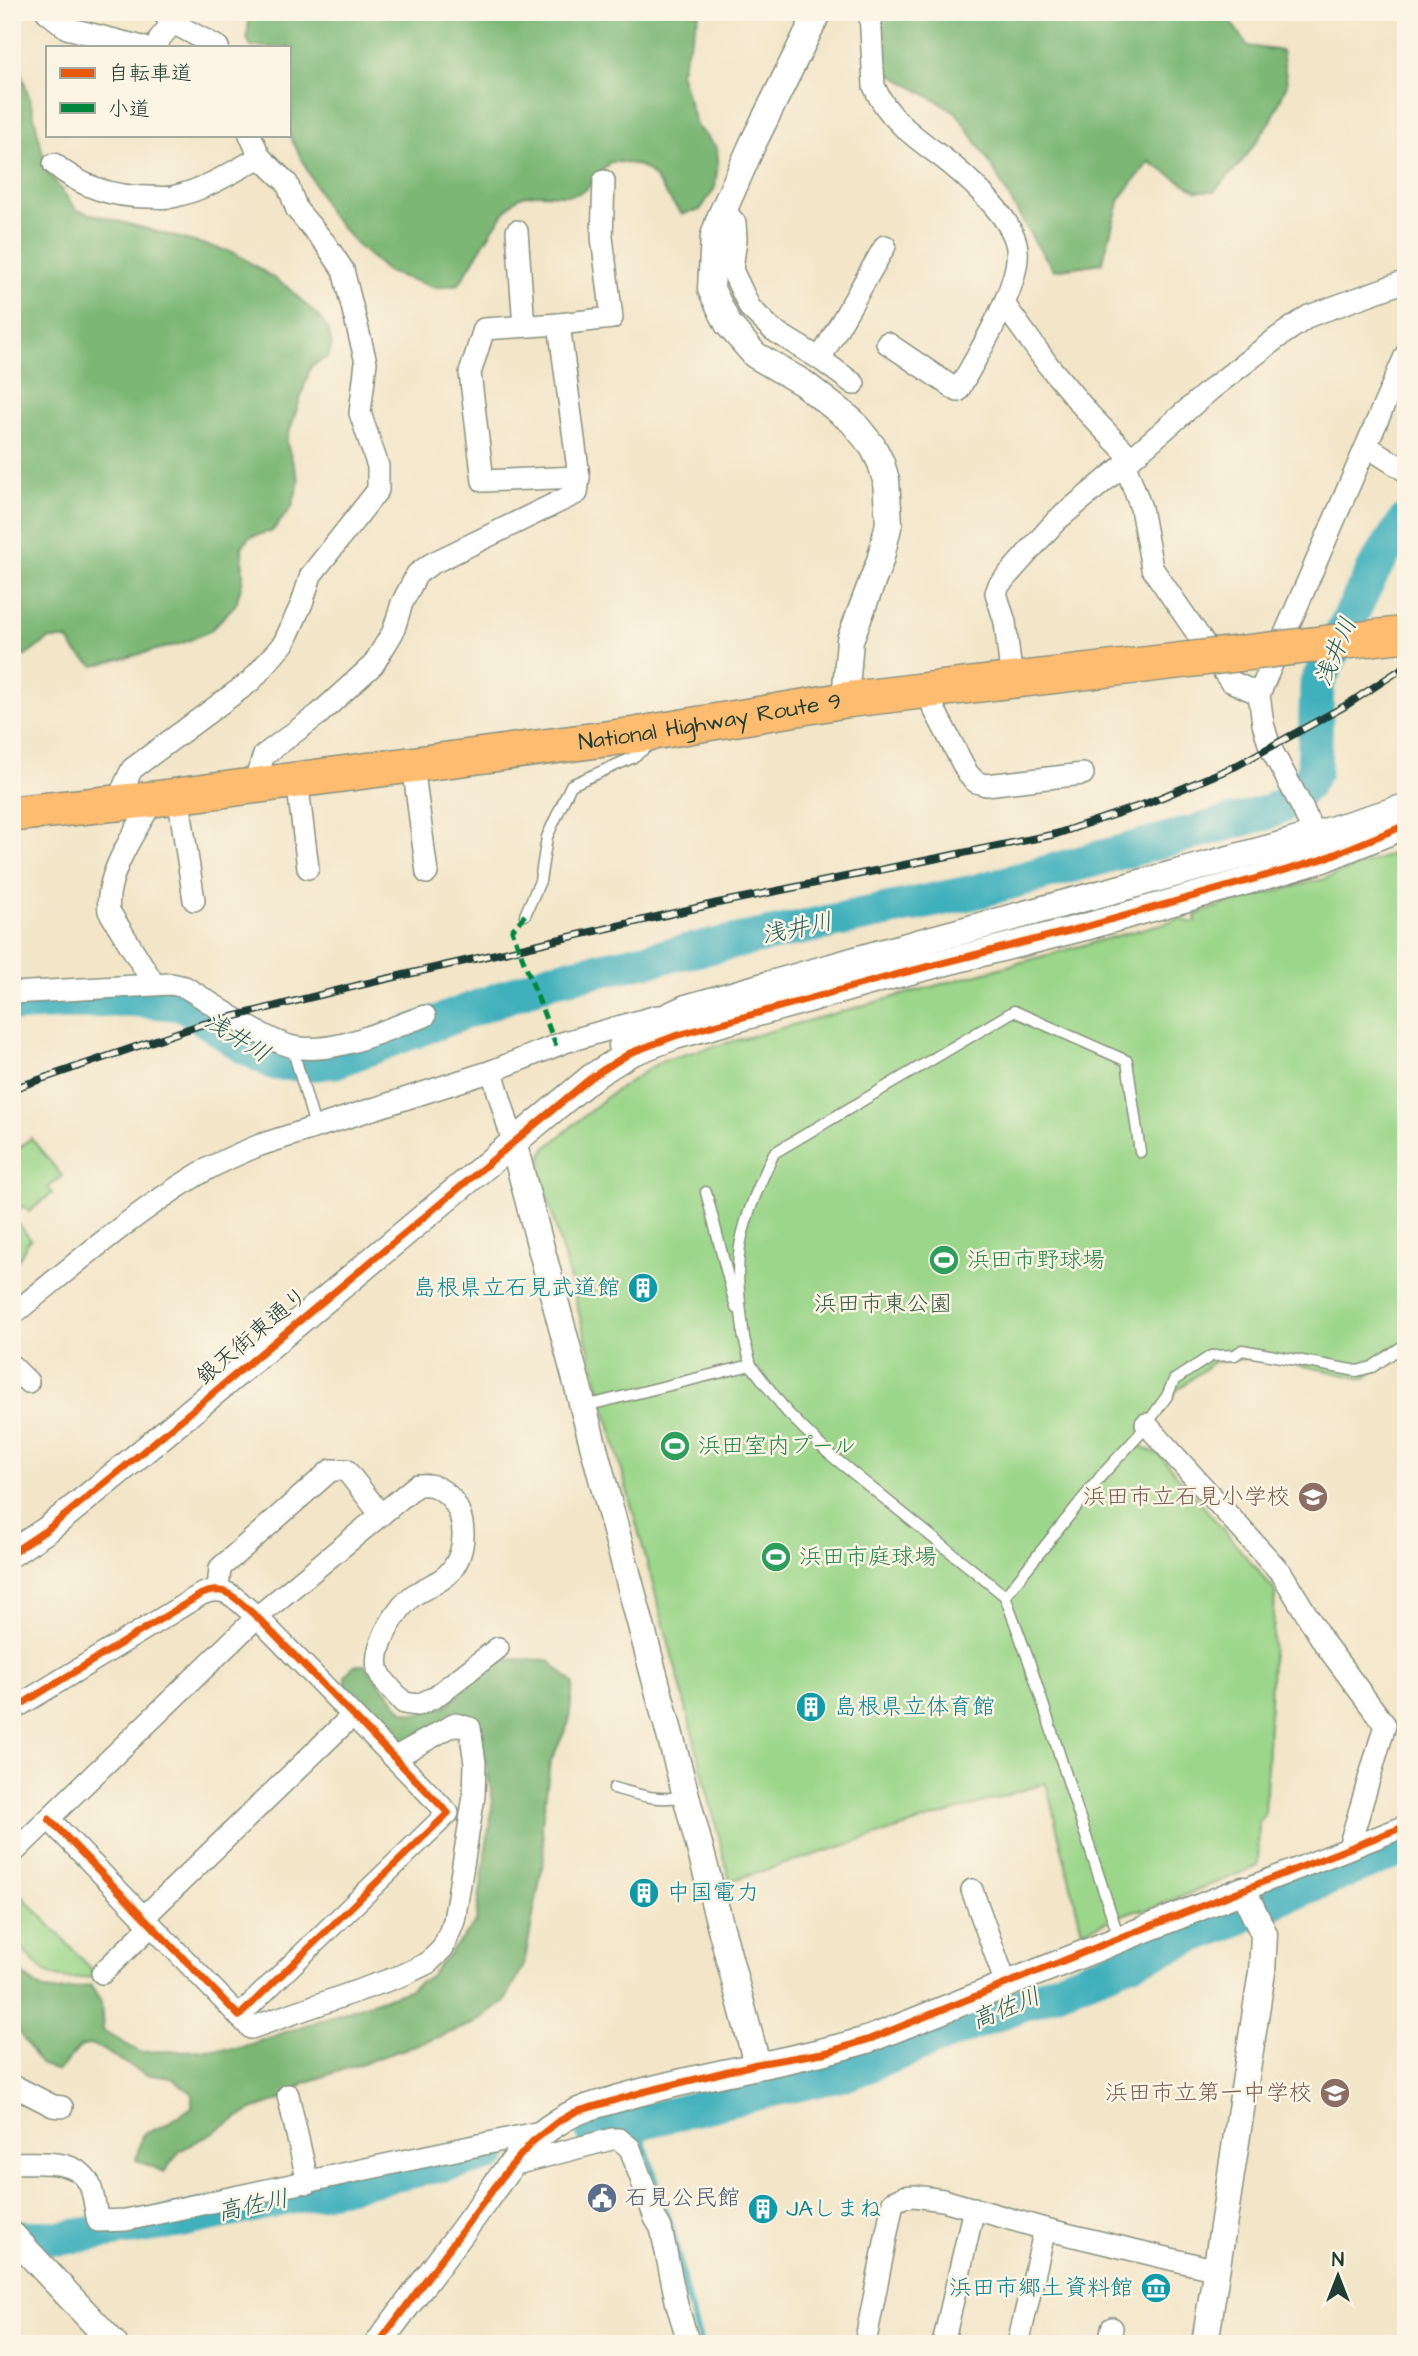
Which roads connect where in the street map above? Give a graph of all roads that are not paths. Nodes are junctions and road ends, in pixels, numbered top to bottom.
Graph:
1 (47, 12) edge
2 (818, 12) edge
3 (870, 12) edge
4 (167, 17) edge
5 (138, 46) edge
6 (157, 46) edge
7 (216, 46) edge
8 (250, 136) edge
9 (260, 157) junction
10 (54, 164) dead end
11 (604, 181) dead end
12 (724, 210) junction
13 (517, 231) dead end
14 (885, 246) dead end
15 (1406, 281) edge
16 (1004, 304) junction
17 (559, 324) junction
18 (524, 326) junction
19 (887, 343) dead end
20 (1406, 354) edge
21 (820, 359) junction
22 (854, 384) dead end
23 (1368, 447) junction
24 (1128, 461) junction
25 (1406, 471) edge
26 (579, 477) junction
27 (1406, 634) edge
28 (1012, 682) junction
29 (930, 690) junction
30 (1259, 694) junction
31 (845, 699) junction
32 (673, 729) junction
33 (414, 765) junction
34 (1083, 774) dead end
35 (296, 780) junction
36 (253, 786) junction
37 (166, 797) junction
38 (116, 803) junction
39 (1406, 807) edge
40 (12, 814) edge
41 (1406, 825) edge
42 (1319, 847) junction
43 (308, 868) dead end
44 (426, 873) dead end
45 (194, 900) dead end
46 (525, 915) dead end
47 (154, 984) junction
48 (12, 993) edge
49 (686, 1008) junction
50 (425, 1016) dead end
51 (292, 1050) junction
52 (492, 1070) junction
53 (592, 1077) junction
54 (315, 1126) junction
55 (513, 1142) junction
56 (1140, 1152) dead end
57 (706, 1192) dead end
58 (12, 1315) edge
59 (744, 1339) junction
60 (1406, 1344) edge
61 (751, 1365) junction
62 (12, 1366) edge
63 (28, 1382) dead end
64 (584, 1406) junction
65 (1146, 1424) junction
66 (381, 1516) junction
67 (12, 1553) edge
68 (218, 1589) junction
69 (1005, 1596) junction
70 (257, 1617) junction
71 (498, 1648) dead end
72 (12, 1710) edge
73 (352, 1716) junction
74 (394, 1758) junction
75 (614, 1788) dead end
76 (687, 1796) junction
77 (448, 1813) junction
78 (49, 1819) junction
79 (1406, 1826) edge
80 (468, 1832) junction
81 (1349, 1847) junction
82 (12, 1854) edge
83 (972, 1890) dead end
84 (1245, 1896) junction
85 (147, 1922) junction
86 (1119, 1938) junction
87 (102, 1973) dead end
88 (1006, 1984) junction
89 (239, 2016) junction
90 (757, 2064) junction
91 (12, 2088) edge
92 (288, 2095) dead end
93 (62, 2107) dead end
94 (545, 2132) junction
95 (12, 2163) edge
96 (512, 2165) junction
97 (308, 2183) junction
98 (974, 2208) junction
99 (1045, 2229) junction
100 (20, 2243) edge
101 (1217, 2270) junction
102 (114, 2344) edge
103 (377, 2344) edge
104 (689, 2344) edge
105 (865, 2344) edge
106 (943, 2344) edge
107 (1018, 2344) edge
108 (1205, 2344) edge

1 - 5 street
2 - 12 street
3 - 16 street
4 - 6 street
4 - 7 street
8 - 9 street
9 - 10 street
9 - 38 street
11 - 17 street
12 - 21 street
12 - 31 street
13 - 18 street
14 - 21 street
15 - 24 street
16 - 19 street
16 - 24 street
17 - 18 street
17 - 26 street
18 - 26 street
20 - 23 street
21 - 22 street
23 - 25 street
23 - 30 street
24 - 28 street
24 - 30 street
26 - 36 street
27 - 28 highway, National Highway Route 9, bridge
28 - 29 highway, National Highway Route 9
29 - 31 highway, National Highway Route 9
29 - 34 street
30 - 42 street
31 - 32 highway, National Highway Route 9
32 - 33 highway, National Highway Route 9
32 - 46 lane
33 - 35 highway, National Highway Route 9
33 - 44 street
35 - 36 highway, National Highway Route 9
35 - 43 street
36 - 37 highway, National Highway Route 9
37 - 38 highway, National Highway Route 9
37 - 45 street
37 - 47 street
38 - 40 highway, National Highway Route 9
39 - 42 street
41 - 42 street
42 - 49 street
42 - 53 street
47 - 48 street
47 - 51 street
49 - 52 street
49 - 53 street
50 - 51 street
51 - 54 lane
52 - 54 street
52 - 55 street
53 - 55 street, 銀天街東通り
54 - 58 street
55 - 64 street
55 - 67 street, 銀天街東通り
56 - 59 lane
57 - 59 lane
59 - 61 lane
60 - 65 lane
61 - 64 lane
61 - 69 lane
62 - 63 street
64 - 76 street
65 - 69 lane
65 - 81 street
66 - 68 street
66 - 70 street
66 - 71 street
68 - 70 street
68 - 72 street
69 - 86 lane
70 - 73 street
70 - 78 street
73 - 74 street
73 - 85 street
74 - 77 street
74 - 80 street
75 - 76 lane
76 - 90 street
77 - 80 street
77 - 89 street
78 - 82 street
78 - 85 street
79 - 81 street
80 - 89 street
81 - 84 street
83 - 88 street
84 - 86 street
84 - 101 street
85 - 87 street
85 - 89 street
86 - 88 street
88 - 90 street
90 - 94 street
91 - 93 street
92 - 97 street
94 - 96 street
94 - 97 street
95 - 97 street
96 - 103 street
96 - 104 street
98 - 99 street
98 - 105 street
98 - 106 street
99 - 101 street
99 - 107 street
100 - 102 street
101 - 108 street

